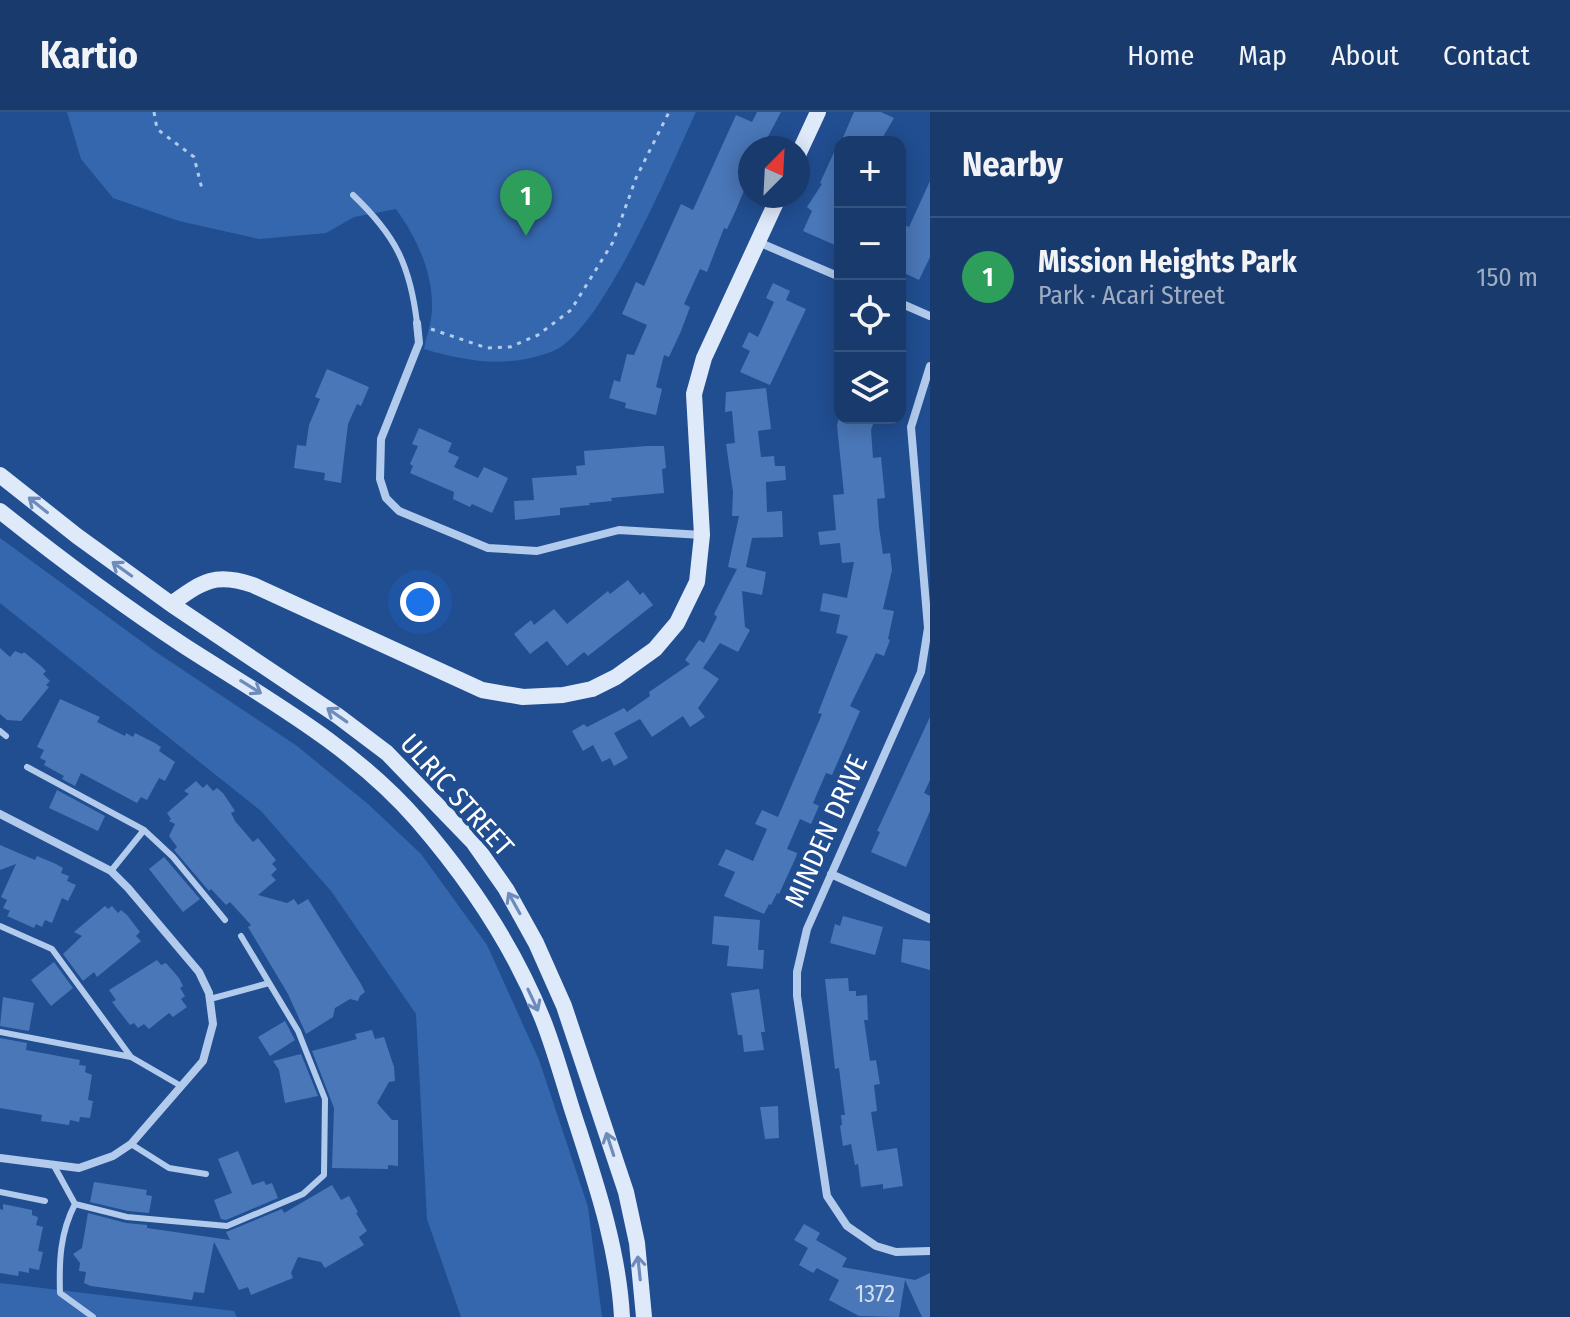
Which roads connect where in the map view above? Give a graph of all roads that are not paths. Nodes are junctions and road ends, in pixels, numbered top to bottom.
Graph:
1 (818, 112) edge
2 (807, 136) edge
3 (353, 195) dead end
4 (774, 208) edge
5 (758, 242) junction
6 (834, 274) edge
7 (906, 306) edge
8 (930, 316) edge
9 (417, 323) joint
10 (930, 366) edge
11 (0, 475) edge
12 (0, 511) edge
13 (702, 535) junction
14 (111, 595) junction
15 (171, 604) junction
16 (185, 646) junction
17 (27, 767) dead end
18 (0, 814) edge
19 (144, 830) junction
20 (111, 871) junction
21 (831, 874) junction
22 (930, 919) edge
23 (225, 920) dead end
24 (0, 926) edge
25 (241, 936) dead end
26 (269, 983) junction
27 (210, 999) junction
28 (0, 1032) edge
29 (131, 1057) junction
30 (181, 1086) junction
31 (131, 1144) junction
32 (0, 1158) edge
33 (53, 1164) junction
34 (206, 1174) dead end
35 (0, 1192) edge
36 (45, 1201) dead end
37 (75, 1204) junction
38 (930, 1251) edge
39 (93, 1317) edge
40 (622, 1317) edge
41 (644, 1317) edge

1 - 2 main road
3 - 9 lane
4 - 5 main road
5 - 6 street
5 - 13 main road
7 - 8 street
9 - 13 street
10 - 21 street, MINDEN DRIVE
15 -> 11 main road, ULRIC STREET
12 - 14 main road, ULRIC STREET
13 - 15 main road
14 - 15 main road
14 - 16 main road, ULRIC STREET
15 - 16 main road
41 -> 15 main road, ULRIC STREET
16 -> 40 main road, ULRIC STREET
17 - 19 lane
18 - 20 street
19 - 20 lane
19 - 23 lane
20 - 27 street
21 - 22 street
21 - 38 street, MINDEN DRIVE
24 - 29 lane
25 - 26 lane
26 - 27 lane
26 - 37 lane
27 - 30 street
28 - 29 lane
29 - 30 lane
30 - 31 street
31 - 33 street
31 - 34 lane
32 - 33 street
33 - 37 lane
35 - 36 lane
37 - 39 lane

